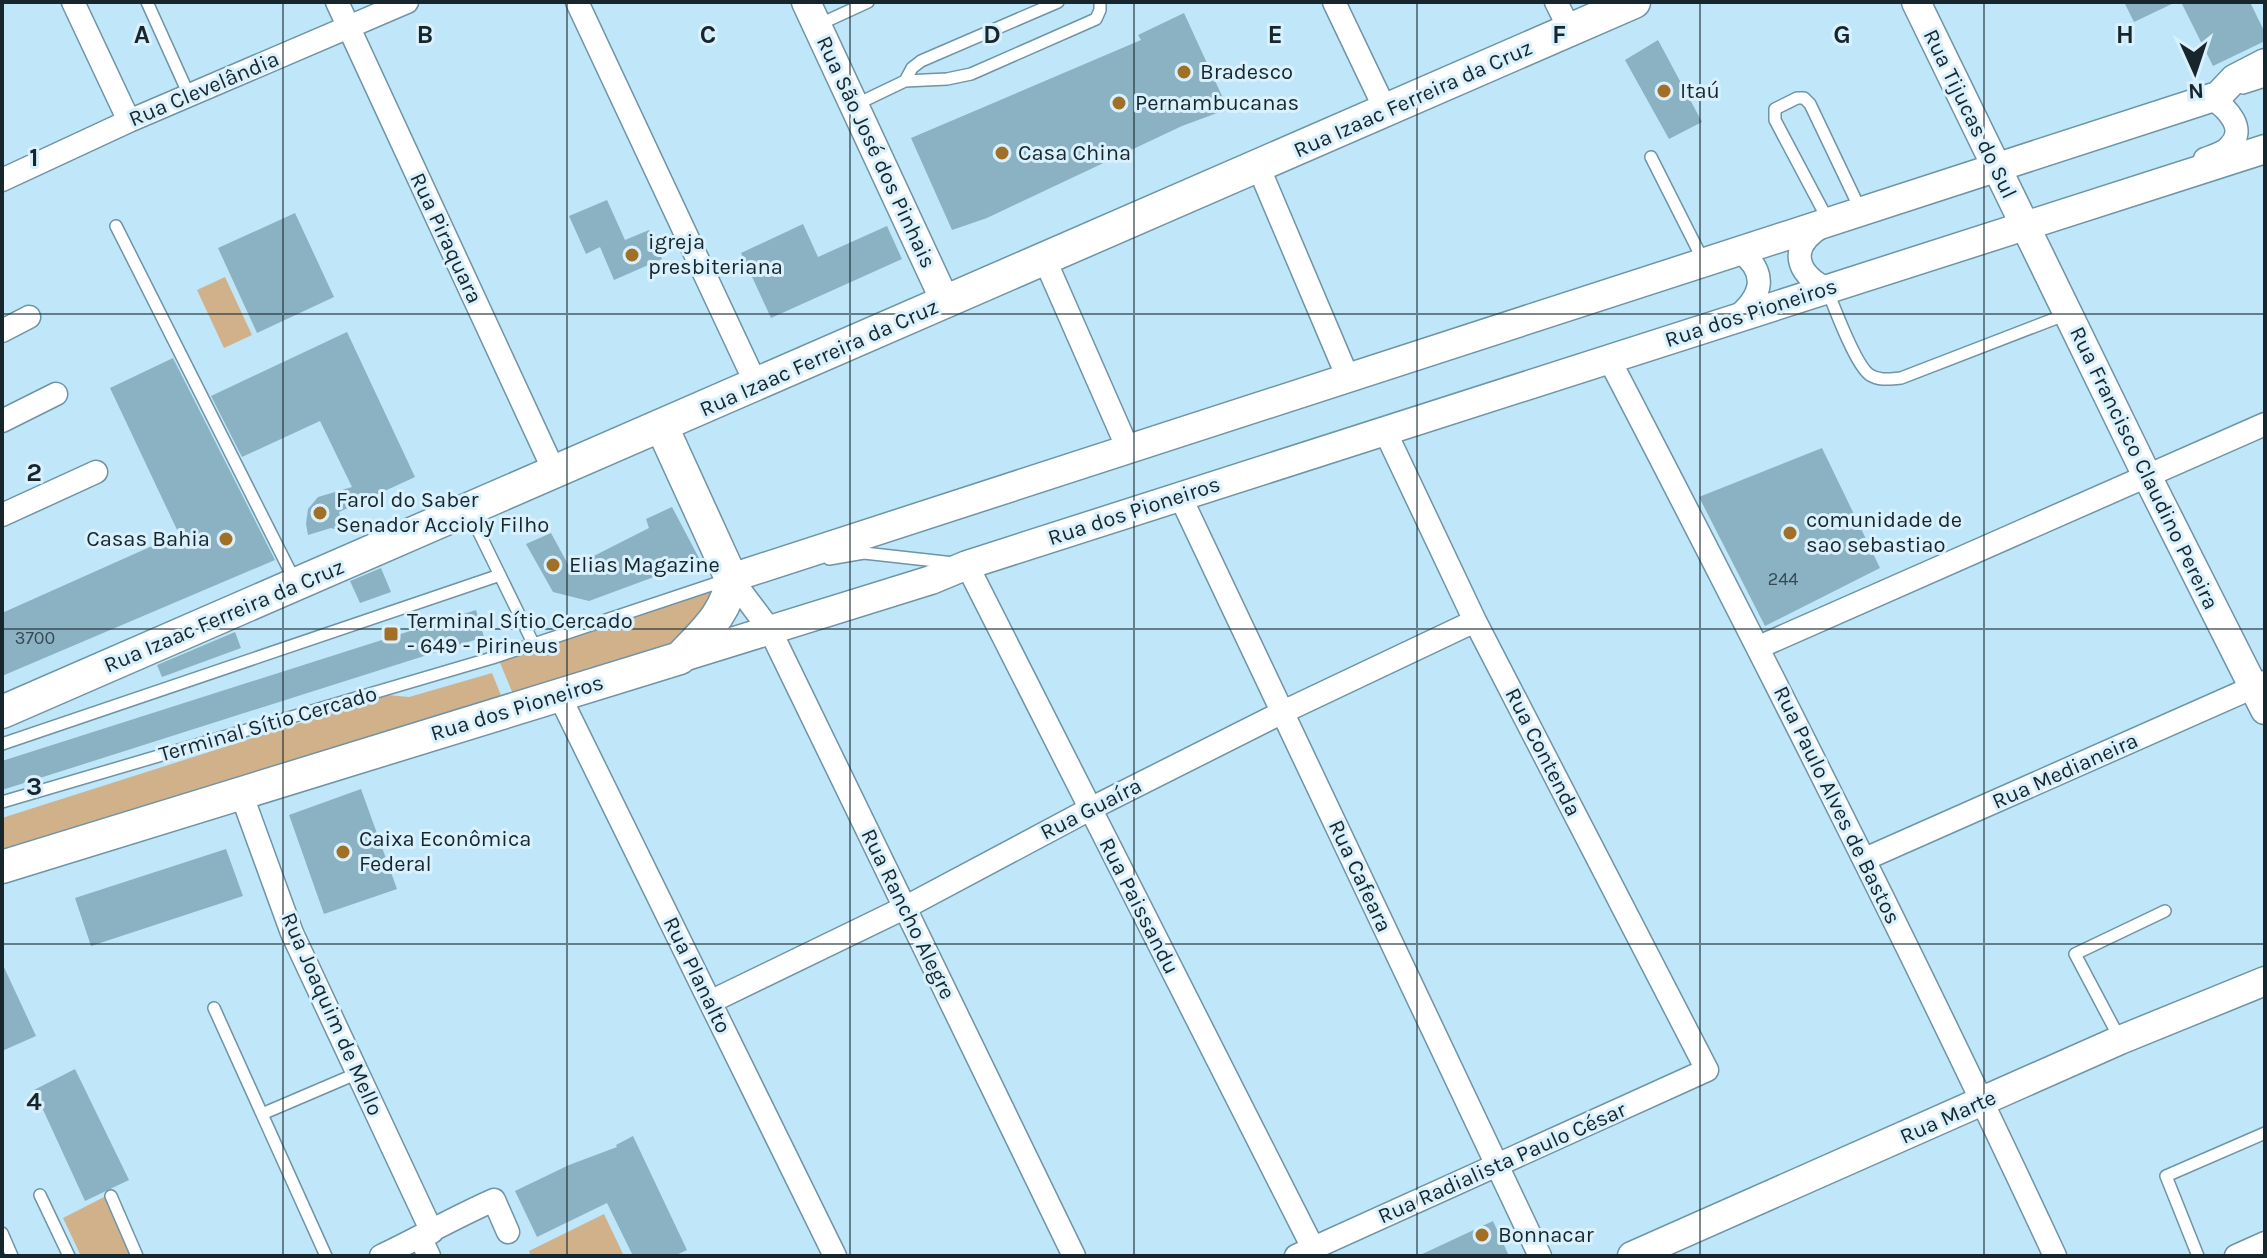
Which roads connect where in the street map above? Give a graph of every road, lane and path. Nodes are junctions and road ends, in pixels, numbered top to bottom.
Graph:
1 (73, 2) edge
2 (147, 2) edge
3 (337, 2) edge
4 (407, 2) edge
5 (577, 2) edge
6 (868, 2) edge
7 (1058, 2) edge
8 (1100, 2) edge
9 (1334, 2) edge
10 (1634, 2) edge
11 (1916, 2) edge
12 (812, 13) edge
13 (1563, 16) edge
14 (349, 27) junction
15 (2265, 63) edge
16 (905, 81) junction
17 (2265, 81) edge
18 (189, 95) junction
19 (2214, 97) junction
20 (854, 105) junction
21 (1386, 111) junction
22 (129, 121) junction
23 (2258, 150) edge
24 (1651, 157) dead end
25 (1258, 166) junction
26 (1995, 168) junction
27 (2, 180) edge
28 (2146, 186) junction
29 (1862, 212) junction
30 (1829, 222) junction
31 (116, 226) dead end
32 (2025, 226) junction
33 (1740, 251) junction
34 (1045, 260) junction
35 (1704, 263) junction
36 (1827, 289) junction
37 (946, 303) junction
38 (2068, 314) junction
39 (29, 317) dead end
40 (1735, 318) junction
41 (2, 331) edge
42 (1609, 359) junction
43 (1348, 378) junction
44 (757, 386) junction
45 (56, 394) dead end
46 (2, 421) edge
47 (2265, 424) edge
48 (662, 427) junction
49 (1385, 431) junction
50 (1128, 449) junction
51 (96, 472) dead end
52 (555, 473) junction
53 (2147, 476) junction
54 (1180, 496) junction
55 (468, 510) junction
56 (2, 515) edge
57 (967, 565) junction
58 (500, 575) junction
59 (731, 578) junction
60 (297, 585) junction
61 (1475, 621) junction
62 (770, 630) junction
63 (534, 645) junction
64 (1759, 647) junction
65 (680, 658) junction
66 (2261, 693) edge
67 (559, 695) junction
68 (2, 712) edge
69 (1283, 712) junction
70 (2, 744) edge
71 (241, 793) junction
72 (2, 802) edge
73 (1090, 809) junction
74 (1865, 859) junction
75 (2, 867) edge
76 (906, 907) junction
77 (2165, 911) dead end
78 (2265, 981) edge
79 (710, 1002) junction
80 (214, 1008) dead end
81 (2120, 1040) junction
82 (1707, 1070) joint
83 (358, 1073) junction
84 (1984, 1102) junction
85 (262, 1114) junction
86 (2265, 1133) edge
87 (1497, 1165) junction
88 (40, 1195) dead end
89 (111, 1196) dead end
90 (508, 1232) dead end
91 (2, 1233) edge
92 (427, 1242) edge
93 (2265, 1243) edge
94 (1305, 1252) edge
95 (12, 1256) edge
96 (69, 1256) edge
97 (137, 1256) edge
98 (326, 1256) edge
99 (381, 1256) edge
100 (835, 1256) edge
101 (1074, 1256) edge
102 (1540, 1256) edge
103 (1632, 1256) edge
104 (2055, 1256) edge
105 (2198, 1256) edge
106 (2236, 1256) edge

1 - 22 street
2 - 18 lane
3 - 14 street, Rua Piraquara
4 - 14 street, Rua Clevelândia
5 - 44 street
6 - 12 lane
7 - 16 lane
8 - 16 lane
9 - 21 street
10 - 13 main road, Rua Izaac Ferreira da Cruz
11 - 26 street, Rua Tijucas do Sul
12 - 20 street, Rua São José dos Pinhais
13 - 21 main road, Rua Izaac Ferreira da Cruz
14 - 18 street, Rua Clevelândia
14 - 52 street, Rua Piraquara
15 - 19 street
16 - 20 lane
17 - 19 lane
18 - 22 street, Rua Clevelândia
19 - 26 street
19 - 28 street
20 - 37 street, Rua São José dos Pinhais
21 - 25 main road, Rua Izaac Ferreira da Cruz
22 - 27 street, Rua Clevelândia
23 - 28 street, Rua dos Pioneiros
24 - 35 lane
25 - 34 main road, Rua Izaac Ferreira da Cruz
25 - 43 street
26 - 29 street
26 - 32 street, Rua Tijucas do Sul
28 - 32 street, Rua dos Pioneiros
29 - 30 street
29 - 30 lane
30 - 33 street
30 - 36 street
31 - 60 lane
32 - 36 street, Rua dos Pioneiros
32 - 38 street, Rua Francisco Claudino Pereira
33 - 35 street
33 - 40 street
34 - 37 main road, Rua Izaac Ferreira da Cruz
34 - 50 street
35 - 43 street
36 - 38 lane
36 - 40 street, Rua dos Pioneiros
37 - 44 main road, Rua Izaac Ferreira da Cruz
38 - 53 street, Rua Francisco Claudino Pereira
39 - 41 street
40 - 42 street, Rua dos Pioneiros
42 - 49 street, Rua dos Pioneiros
42 - 64 street, Rua Paulo Alves de Bastos
43 - 50 street
44 - 48 main road, Rua Izaac Ferreira da Cruz
45 - 46 street
47 - 53 street
48 - 52 main road, Rua Izaac Ferreira da Cruz
48 - 59 main road, Rua Rancho Alegre
49 - 54 street, Rua dos Pioneiros
49 - 61 street, Rua Contenda
50 - 59 street
51 - 56 street
52 - 55 main road, Rua Izaac Ferreira da Cruz
53 - 64 street
53 - 66 street, Rua Francisco Claudino Pereira
54 - 57 street, Rua dos Pioneiros
54 - 69 street, Rua Cafeara
55 - 58 lane
55 - 60 main road, Rua Izaac Ferreira da Cruz
57 - 59 lane
57 - 62 street, Rua dos Pioneiros
57 - 73 street, Rua Paissandu
58 - 63 lane
58 - 70 lane
59 - 62 street, Rua Rancho Alegre
59 - 63 lane
59 - 65 main road
60 - 68 main road, Rua Izaac Ferreira da Cruz
61 - 69 street, Rua Guaíra
61 - 82 street, Rua Contenda
62 - 65 street, Rua dos Pioneiros
62 - 76 street, Rua Rancho Alegre
63 - 72 lane, Terminal Sítio Cercado
64 - 74 street, Rua Paulo Alves de Bastos
65 - 67 main road, Rua dos Pioneiros
66 - 74 street, Rua Medianeira
67 - 71 main road, Rua dos Pioneiros
67 - 79 street, Rua Planalto
69 - 73 street, Rua Guaíra
69 - 87 street, Rua Cafeara
71 - 75 main road, Rua dos Pioneiros
71 - 83 street, Rua Joaquim de Mello
73 - 76 street, Rua Guaíra
73 - 94 street, Rua Paissandu
74 - 84 street, Rua Paulo Alves de Bastos
76 - 79 street, Rua Guaíra
76 - 101 street, Rua Rancho Alegre
77 - 81 lane
78 - 81 street, Rua Marte
79 - 100 street, Rua Planalto
80 - 85 lane
81 - 84 street, Rua Marte
82 - 87 street, Rua Radialista Paulo César
83 - 85 lane
83 - 92 street, Rua Joaquim de Mello
84 - 103 street, Rua Marte
84 - 104 street, Rua Paulo Alves de Bastos
85 - 98 lane
86 - 105 lane
87 - 94 street, Rua Radialista Paulo César
87 - 102 street, Rua Cafeara
88 - 96 lane
89 - 97 lane
90 - 92 street
91 - 95 lane
92 - 99 street
93 - 106 street

